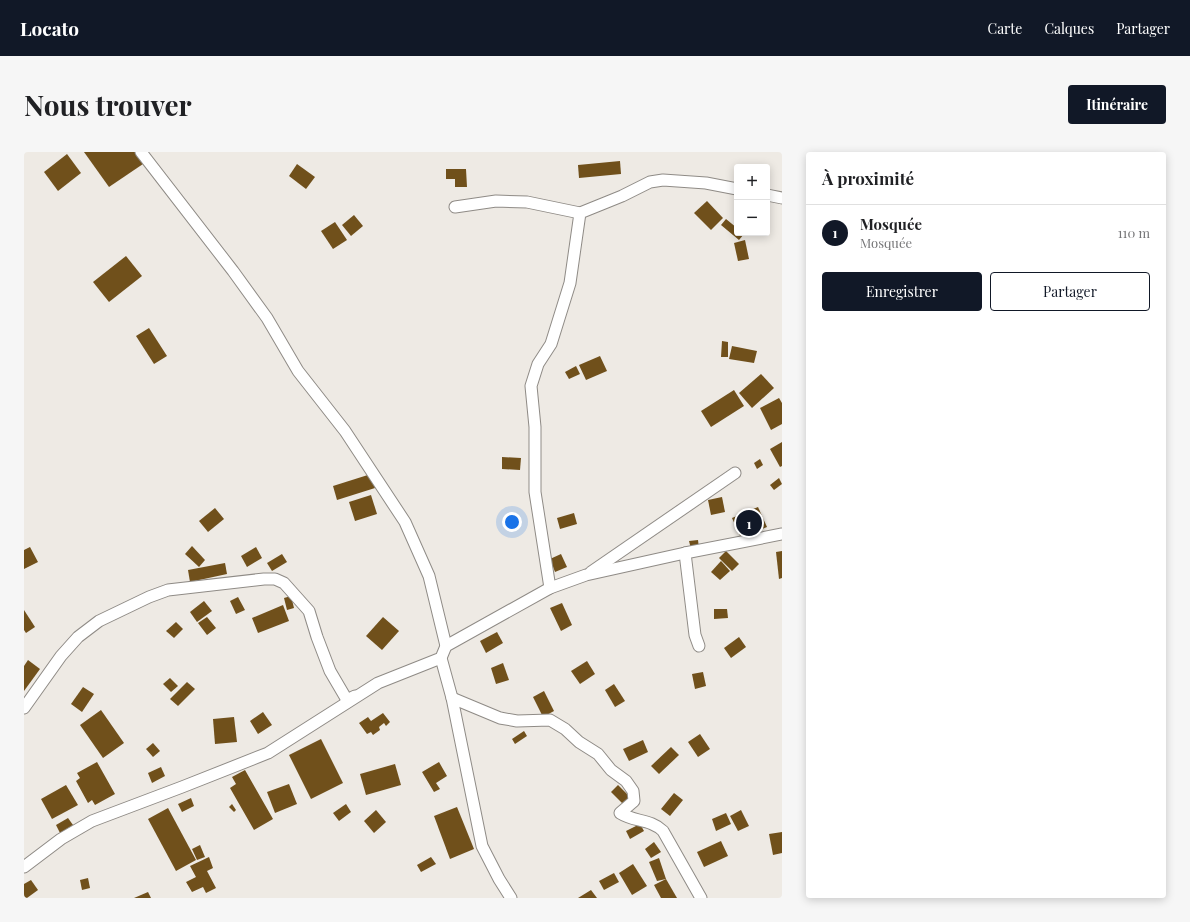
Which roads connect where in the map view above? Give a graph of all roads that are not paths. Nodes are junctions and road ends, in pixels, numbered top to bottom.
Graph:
1 (141, 152) edge
2 (734, 188) edge
3 (770, 196) edge
4 (782, 198) edge
5 (455, 207) dead end
6 (580, 213) junction
7 (735, 474) dead end
8 (782, 534) edge
9 (685, 553) junction
10 (586, 576) junction
11 (550, 588) junction
12 (446, 646) junction
13 (699, 646) dead end
14 (441, 658) junction
15 (378, 683) junction
16 (452, 698) junction
17 (24, 708) edge
18 (24, 867) edge
19 (511, 898) edge
20 (701, 898) edge

1 - 12 street
2 - 6 street
3 - 4 street
5 - 6 street
6 - 11 street
7 - 10 street
8 - 9 street
9 - 10 street
9 - 13 street
10 - 11 street
11 - 12 street
12 - 14 street
14 - 15 street
14 - 16 street
15 - 17 street
15 - 18 street
16 - 19 street
16 - 20 street

